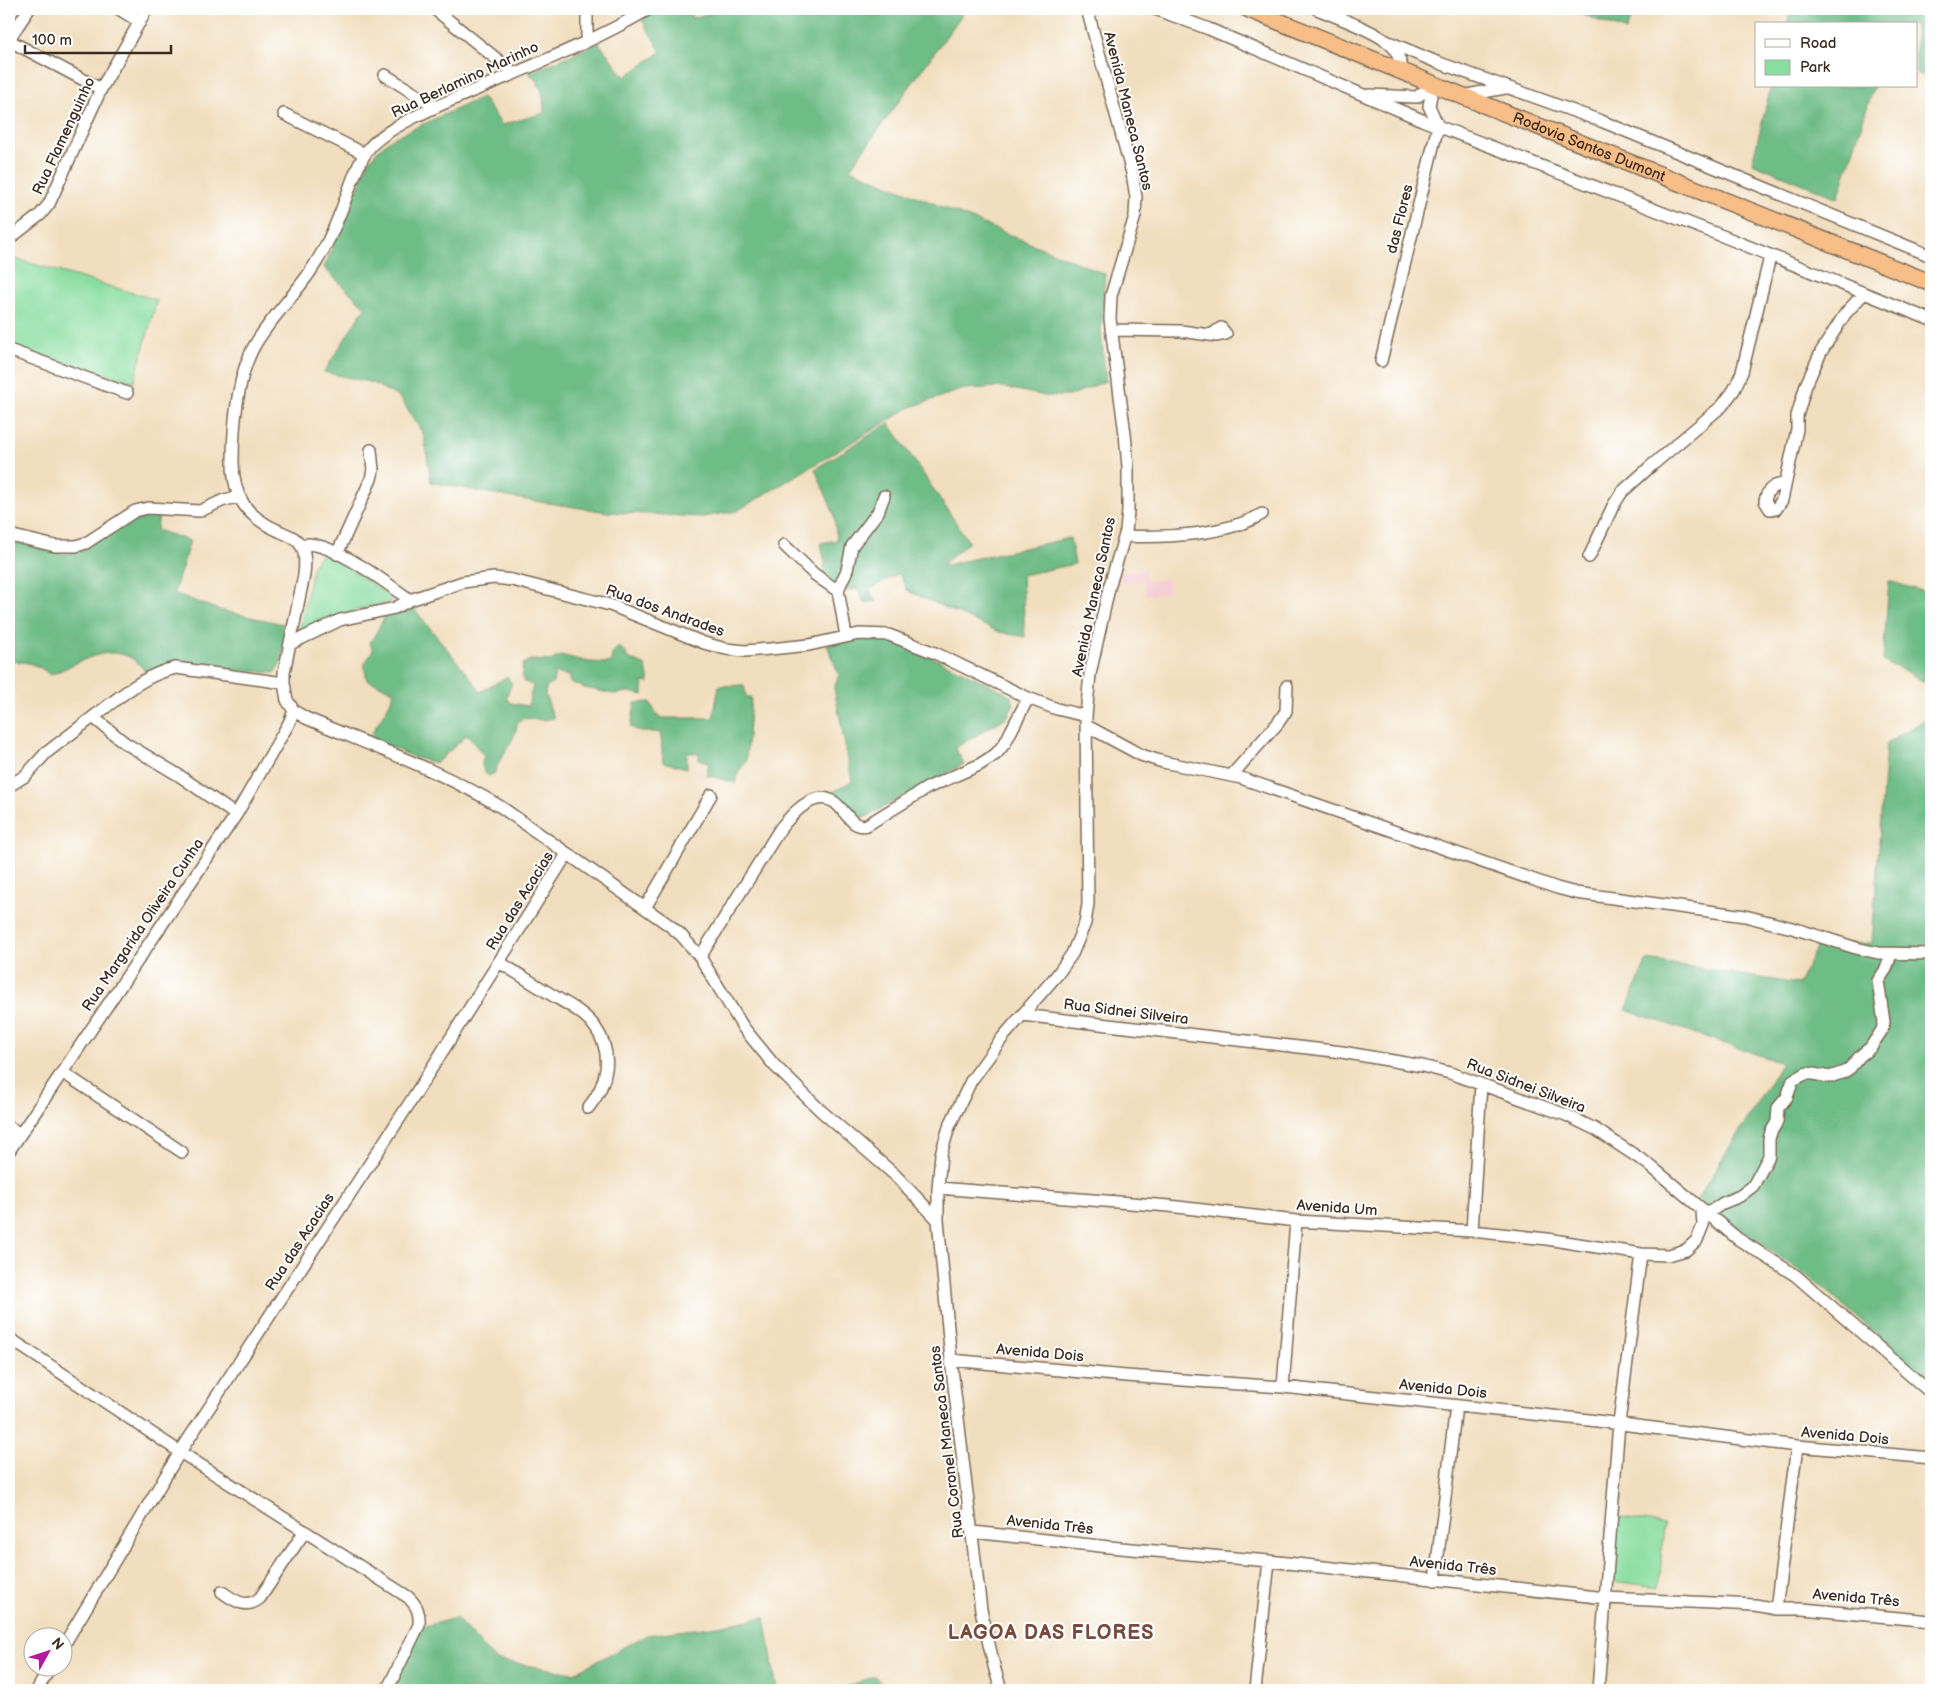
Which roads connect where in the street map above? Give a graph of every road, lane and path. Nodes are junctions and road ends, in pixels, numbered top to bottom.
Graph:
1 (28, 9) edge
2 (119, 9) edge
3 (147, 9) edge
4 (587, 9) edge
5 (649, 9) edge
6 (1087, 9) edge
7 (1155, 9) edge
8 (1248, 9) edge
9 (1317, 9) edge
10 (1342, 9) edge
11 (437, 11) dead end
12 (140, 22) junction
13 (1351, 23) junction
14 (587, 40) junction
15 (1384, 40) junction
16 (514, 73) junction
17 (385, 74) dead end
18 (1404, 74) junction
19 (1433, 84) junction
20 (1507, 87) junction
21 (101, 90) junction
22 (1362, 94) junction
23 (1462, 96) junction
24 (436, 107) junction
25 (284, 114) dead end
26 (1438, 126) junction
27 (365, 154) junction
28 (9, 239) edge
29 (1931, 256) edge
30 (1770, 257) junction
31 (1931, 283) edge
32 (1864, 293) junction
33 (1931, 320) edge
34 (1111, 330) junction
35 (1211, 335) dead end
36 (9, 350) edge
37 (1381, 361) dead end
38 (127, 392) dead end
39 (372, 450) dead end
40 (1784, 484) dead end
41 (884, 496) dead end
42 (238, 497) junction
43 (1262, 514) dead end
44 (9, 535) edge
45 (1124, 536) junction
46 (784, 545) dead end
47 (303, 549) junction
48 (337, 554) junction
49 (1589, 557) dead end
50 (838, 591) junction
51 (410, 600) junction
52 (846, 636) junction
53 (290, 644) junction
54 (284, 683) junction
55 (1287, 686) dead end
56 (1028, 698) junction
57 (294, 711) junction
58 (93, 717) junction
59 (1087, 721) junction
60 (1231, 776) junction
61 (9, 786) edge
62 (712, 795) dead end
63 (236, 815) junction
64 (567, 854) junction
65 (645, 908) junction
66 (1891, 954) junction
67 (1931, 954) edge
68 (700, 957) junction
69 (499, 962) junction
70 (1022, 1015) junction
71 (62, 1072) junction
72 (1481, 1084) junction
73 (588, 1108) dead end
74 (9, 1126) edge
75 (20, 1134) junction
76 (9, 1151) edge
77 (182, 1152) dead end
78 (938, 1188) junction
79 (1705, 1212) junction
80 (938, 1220) junction
81 (1296, 1220) junction
82 (1472, 1231) junction
83 (1641, 1254) junction
84 (9, 1338) edge
85 (951, 1360) junction
86 (1283, 1387) junction
87 (1931, 1393) edge
88 (1456, 1406) junction
89 (1619, 1423) junction
90 (1796, 1446) junction
91 (180, 1452) junction
92 (1931, 1458) edge
93 (305, 1531) junction
94 (973, 1532) junction
95 (1269, 1561) junction
96 (1435, 1580) junction
97 (222, 1592) dead end
98 (1606, 1598) junction
99 (1776, 1609) junction
100 (1931, 1621) edge
101 (72, 1631) edge
102 (45, 1676) edge
103 (37, 1690) edge
104 (387, 1690) edge
105 (1001, 1690) edge
106 (1255, 1690) edge
107 (1598, 1690) edge

1 - 21 street
2 - 12 street
3 - 12 street, Rua Flamenguinho
4 - 14 street
5 - 14 street, Rua Berlamino Marinho
6 - 34 street, Avenida Maneca Santos
7 - 22 street
8 - 18 highway, Rodovia Santos Dumont
9 - 13 street
10 - 13 street
11 - 16 street
12 - 21 street, Rua Flamenguinho
13 - 15 street
14 - 16 street, Rua Berlamino Marinho
15 - 18 street
15 - 20 street
16 - 24 street, Rua Berlamino Marinho
17 - 24 street
18 - 19 highway, Rodovia Santos Dumont
19 - 22 street
19 - 23 highway, Rodovia Santos Dumont
19 - 26 street
20 - 23 street
20 - 29 street
21 - 28 street, Rua Flamenguinho
22 - 26 street
23 - 31 highway, Rodovia Santos Dumont
24 - 27 street, Rua Berlamino Marinho
25 - 27 street
26 - 30 street
26 - 37 street, das Flores
27 - 42 street, Rua Berlamino Marinho
30 - 32 street
30 - 49 street
32 - 33 street
32 - 40 street
34 - 35 street
34 - 45 street, Avenida Maneca Santos
36 - 38 street
39 - 48 street
41 - 50 street
42 - 44 street
42 - 47 street, Rua Berlamino Marinho
43 - 45 street
45 - 59 street, Avenida Maneca Santos
46 - 50 street
47 - 48 street
47 - 53 street
48 - 51 street
50 - 52 street
51 - 52 street, Rua dos Andrades
51 - 53 street, Rua dos Andrades
52 - 56 street, Rua dos Andrades
53 - 54 street
54 - 57 street
54 - 58 street
55 - 60 street
56 - 59 street, Rua dos Andrades
56 - 68 street
57 - 63 street, Rua Margarida Oliveira Cunha
57 - 64 street
58 - 61 street
58 - 63 street
59 - 60 street, Rua dos Andrades
59 - 70 street, Avenida Maneca Santos
60 - 66 street, Rua dos Andrades
62 - 65 street
63 - 71 street, Rua Margarida Oliveira Cunha
64 - 65 street
64 - 69 street, Rua das Acacias
65 - 68 street
66 - 67 street, Rua dos Andrades
66 - 79 street
68 - 80 street
69 - 73 street
69 - 91 street, Rua das Acacias
70 - 72 street, Rua Sidnei Silveira
70 - 78 street, Avenida Maneca Santos
71 - 75 street, Rua Margarida Oliveira Cunha
71 - 77 street
72 - 79 street, Rua Sidnei Silveira
72 - 82 street
74 - 75 street
75 - 76 street, Rua Margarida Oliveira Cunha
78 - 80 street, Rua Coronel Maneca Santos
78 - 81 street, Avenida Um
79 - 83 street, Avenida Um
79 - 87 street, Rua Sidnei Silveira
80 - 85 street, Rua Coronel Maneca Santos
81 - 82 street, Avenida Um
81 - 86 street
82 - 83 street, Avenida Um
83 - 89 street
84 - 91 street
85 - 86 street, Avenida Dois
85 - 94 street, Rua Coronel Maneca Santos
86 - 88 street, Avenida Dois
88 - 89 street, Avenida Dois
88 - 96 street
89 - 90 street, Avenida Dois
89 - 98 street
90 - 92 street, Avenida Dois
90 - 99 street
91 - 93 street
91 - 101 street, Rua das Acacias
93 - 97 street
93 - 104 street
94 - 95 street, Avenida Três
94 - 105 street, Rua Coronel Maneca Santos
95 - 96 street, Avenida Três
95 - 106 street
96 - 98 street, Avenida Três
98 - 99 street, Avenida Três
98 - 107 street
99 - 100 street, Avenida Três
102 - 103 street

